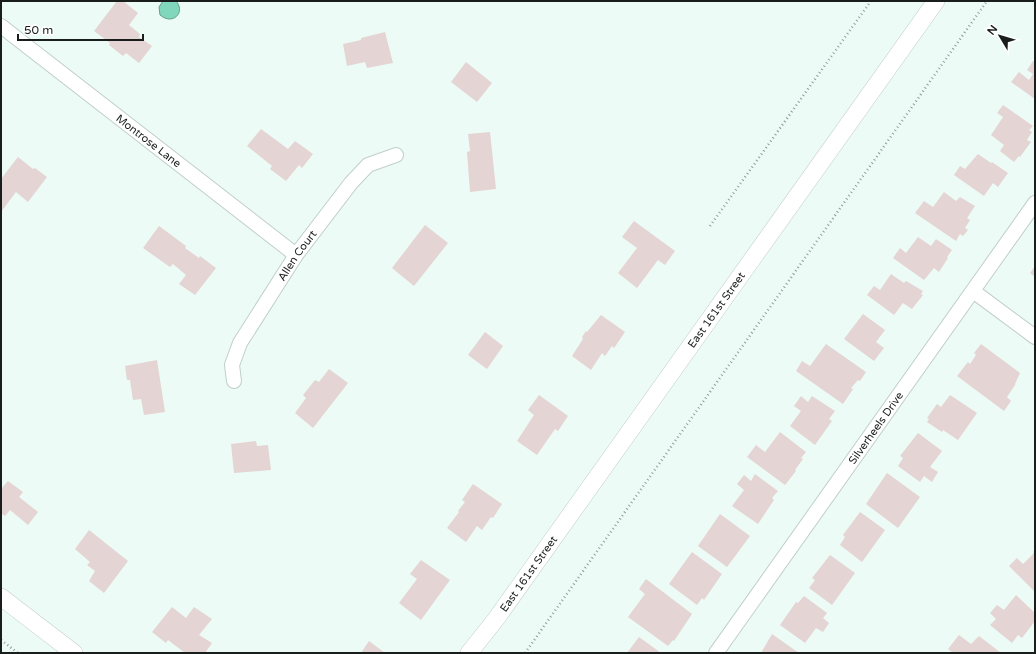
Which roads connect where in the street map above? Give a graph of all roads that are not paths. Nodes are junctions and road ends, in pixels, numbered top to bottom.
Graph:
1 (936, 1) edge
2 (1, 26) edge
3 (396, 156) dead end
4 (1035, 203) edge
5 (296, 254) junction
6 (973, 291) junction
7 (1035, 337) edge
8 (234, 382) dead end
9 (1, 597) edge
10 (496, 619) junction
11 (74, 653) edge
12 (469, 653) edge
13 (480, 653) edge
14 (716, 653) edge

1 - 10 street, East 161st Street
2 - 5 street, Montrose Lane
3 - 5 street, Allen Court
4 - 6 street, Silverheels Drive
5 - 8 street, Allen Court
6 - 7 street
6 - 14 street, Silverheels Drive
9 - 11 street
10 - 12 street, East 161st Street
10 - 13 street, East 161st Street

